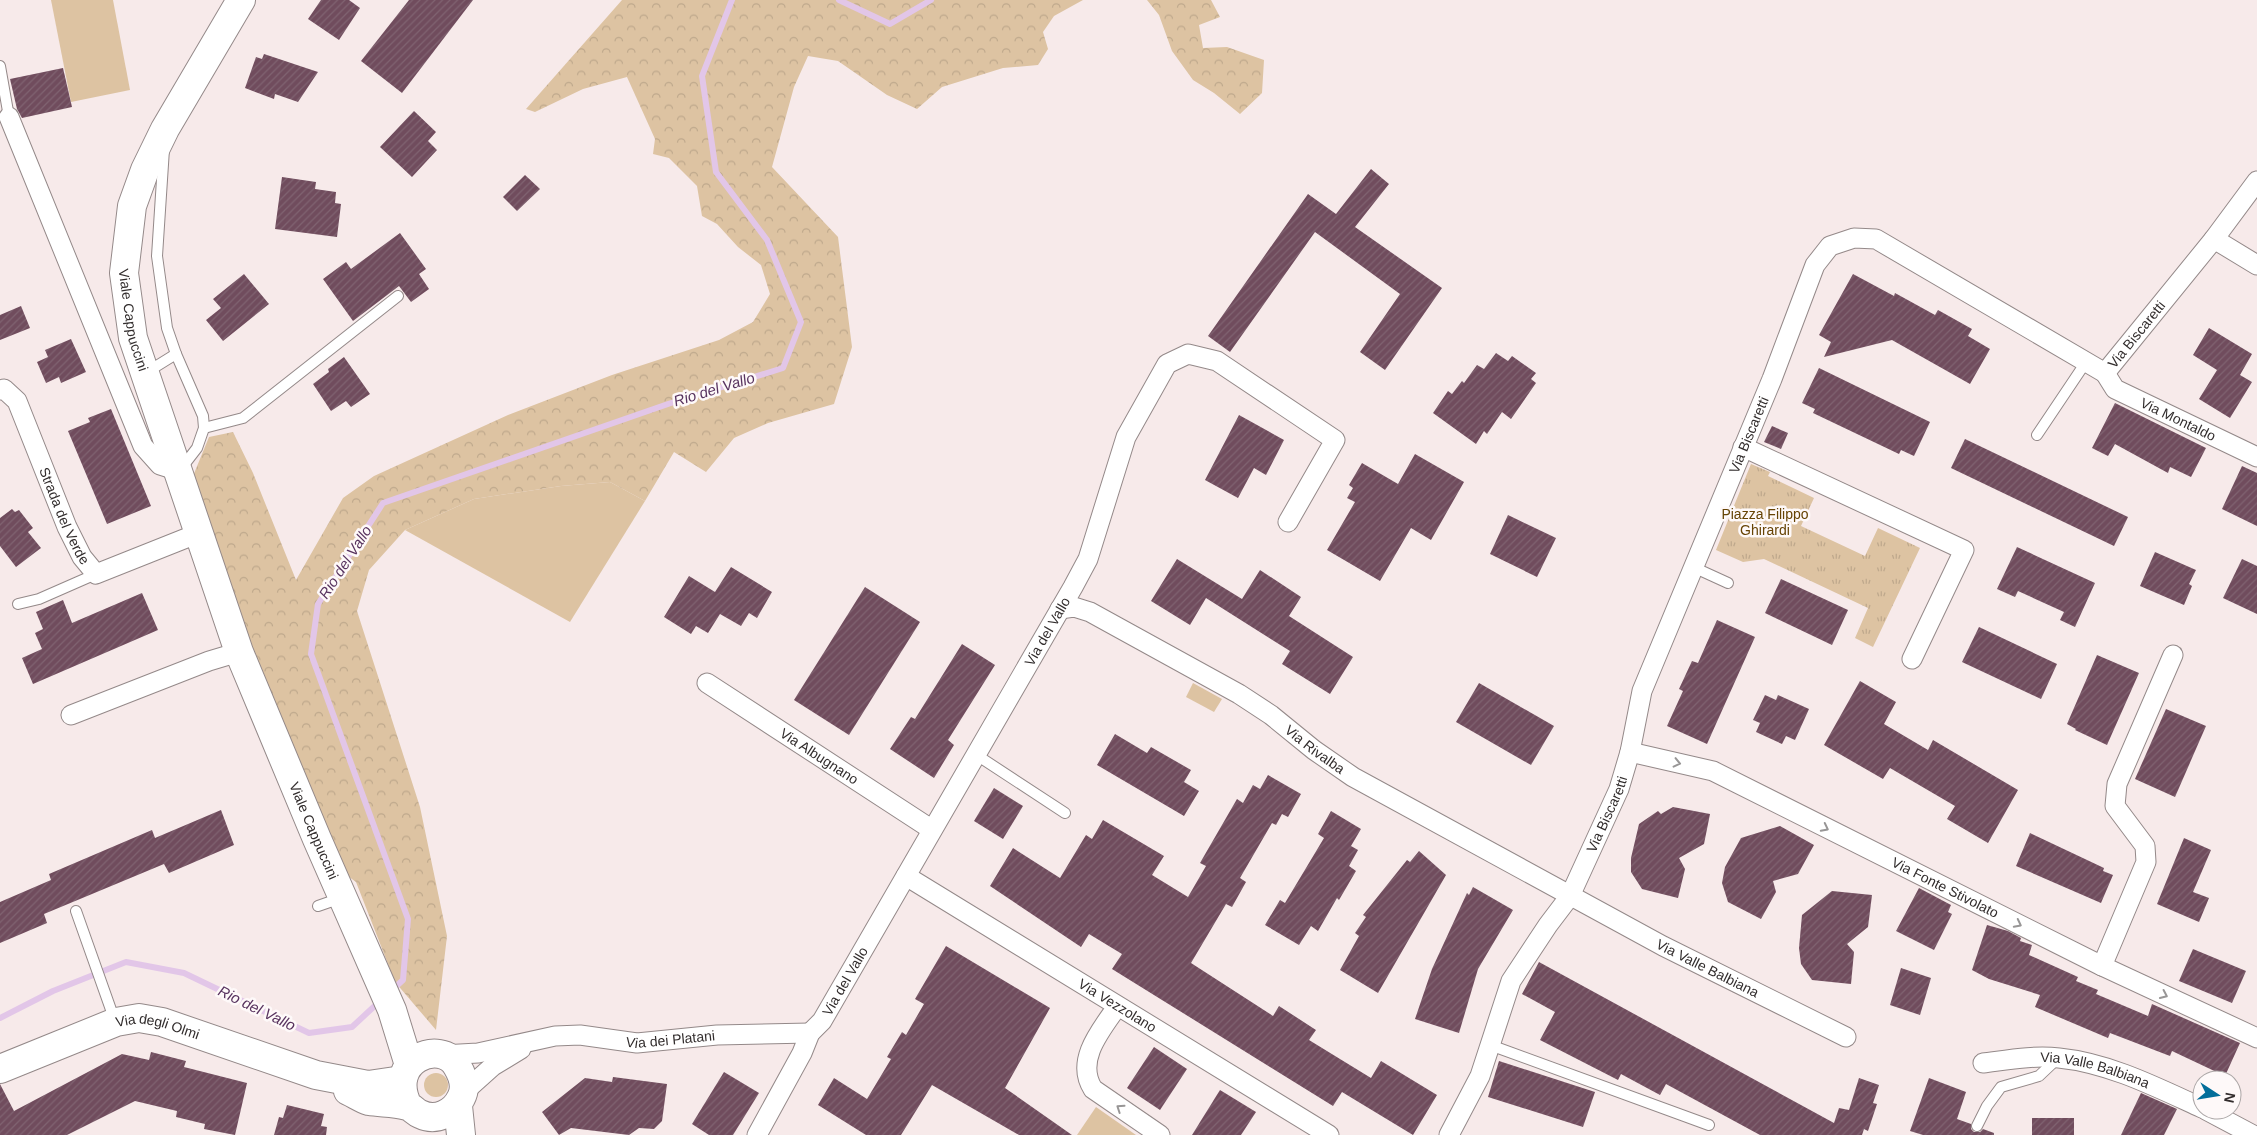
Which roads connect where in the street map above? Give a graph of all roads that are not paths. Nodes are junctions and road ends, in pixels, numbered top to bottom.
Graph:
1 (242, 0) edge
2 (0, 66) edge
3 (1, 80) edge
4 (9, 117) joint
5 (165, 129) junction
6 (2257, 180) edge
7 (2214, 239) junction
8 (2257, 265) edge
9 (398, 296) dead end
10 (176, 354) junction
11 (2086, 362) junction
12 (145, 373) junction
13 (2105, 373) junction
14 (0, 390) edge
15 (204, 428) junction
16 (2037, 434) dead end
17 (1743, 447) junction
18 (2257, 457) edge
19 (179, 471) junction
20 (1288, 522) dead end
21 (199, 533) junction
22 (1692, 567) junction
23 (96, 574) junction
24 (1728, 583) dead end
25 (18, 604) dead end
26 (1060, 610) junction
27 (239, 652) junction
28 (2173, 655) dead end
29 (1912, 658) dead end
30 (707, 683) dead end
31 (70, 715) dead end
32 (1630, 752) junction
33 (974, 754) junction
34 (1065, 813) dead end
35 (931, 830) junction
36 (906, 876) junction
37 (1570, 896) junction
38 (76, 911) dead end
39 (2102, 966) junction
40 (1118, 1007) junction
41 (116, 1022) junction
42 (810, 1033) junction
43 (1846, 1037) dead end
44 (2257, 1038) edge
45 (532, 1042) junction
46 (1490, 1044) junction
47 (2058, 1058) junction
48 (421, 1063) junction
49 (1983, 1063) dead end
50 (0, 1069) edge
51 (316, 1075) junction
52 (461, 1099) junction
53 (2192, 1104) edge
54 (420, 1119) edge
55 (2225, 1120) edge
56 (1709, 1125) dead end
57 (1978, 1126) dead end
58 (461, 1135) edge
59 (757, 1135) edge
60 (1160, 1135) edge
61 (1329, 1135) edge
62 (1450, 1135) edge
63 (2253, 1135) edge

1 - 5 main road, Viale Cappuccini
2 - 3 lane
3 - 4 lane
4 - 19 street
5 - 10 lane
5 - 12 main road, Viale Cappuccini
6 - 7 street, Via Biscaretti
7 - 8 street
7 - 13 street, Via Biscaretti
9 - 15 lane
10 - 12 lane
10 - 15 lane
11 - 13 street, Via Biscaretti
11 - 16 lane
11 - 17 street, Via Biscaretti
12 - 19 main road, Viale Cappuccini
13 - 18 street, Via Montaldo
14 - 23 street, Strada del Verde
15 - 19 lane
17 - 22 street, Via Biscaretti
17 - 29 street
19 - 21 main road, Viale Cappuccini
20 - 26 street, Via del Vallo
21 - 23 street, Strada del Verde
21 - 27 main road, Viale Cappuccini
22 - 24 lane
22 - 32 street, Via Biscaretti
23 - 25 lane
26 - 33 street, Via del Vallo
26 - 37 street, Via Rivalba
27 - 31 street
27 - 48 main road, Viale Cappuccini
28 - 39 street
30 - 35 street, Via Albugnano
32 - 37 street, Via Biscaretti
32 -> 39 street, Via Fonte Stivolato
33 - 34 lane
33 - 35 street, Via del Vallo
35 - 36 street, Via del Vallo
36 - 40 street, Via Vezzolano
36 - 42 street, Via del Vallo
37 - 43 street, Via Valle Balbiana
37 - 46 street, Via Biscaretti
38 - 41 lane
39 -> 44 street, Via Fonte Stivolato
60 -> 40 street
40 - 61 street, Via Vezzolano
41 - 50 main road, Via degli Olmi
41 - 51 main road, Via degli Olmi
42 - 45 street, Via dei Platani
42 - 59 street, Via del Vallo
45 - 48 street, Via dei Platani
45 - 52 street, Via dei Platani
46 - 56 lane
46 - 62 street, Via Biscaretti
47 - 49 street, Via Valle Balbiana
47 - 53 street, Via Valle Balbiana
47 - 57 lane
48 - 51 main road, Via degli Olmi
48 - 52 main road
48 - 54 main road
51 - 54 main road, Via degli Olmi
52 - 54 main road
52 - 58 main road
55 - 63 street

